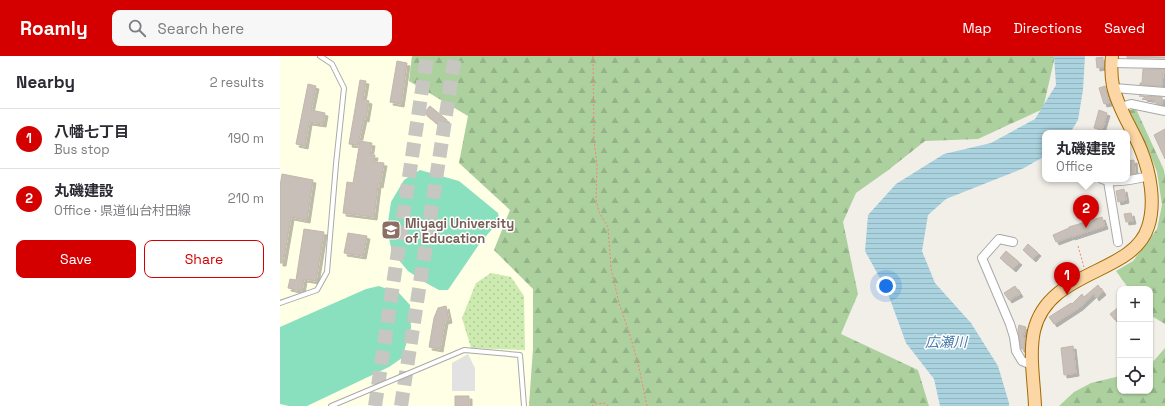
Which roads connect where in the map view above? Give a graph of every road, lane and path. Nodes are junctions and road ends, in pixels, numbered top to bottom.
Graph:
1 (320, 56) edge
2 (593, 56) edge
3 (1112, 60) edge
4 (1165, 64) edge
5 (1114, 88) junction
6 (1165, 92) edge
7 (1120, 107) junction
8 (1165, 111) edge
9 (1149, 176) junction
10 (1130, 179) edge
11 (1105, 182) edge
12 (1013, 242) dead end
13 (1118, 242) dead end
14 (1078, 246) dead end
15 (1084, 268) dead end
16 (280, 303) edge
17 (1032, 366) junction
18 (331, 406) edge
19 (524, 406) edge
20 (592, 406) edge
21 (608, 406) edge
22 (647, 406) edge
23 (1035, 406) edge

1 - 16 lane
2 - 22 path
3 - 4 street
3 - 5 main road
5 - 6 street
5 - 7 main road
7 - 8 street
7 - 9 main road
9 - 10 street
9 - 17 main road
11 - 13 street
12 - 17 street
14 - 15 path
17 - 23 main road
18 - 19 lane
20 - 21 path

